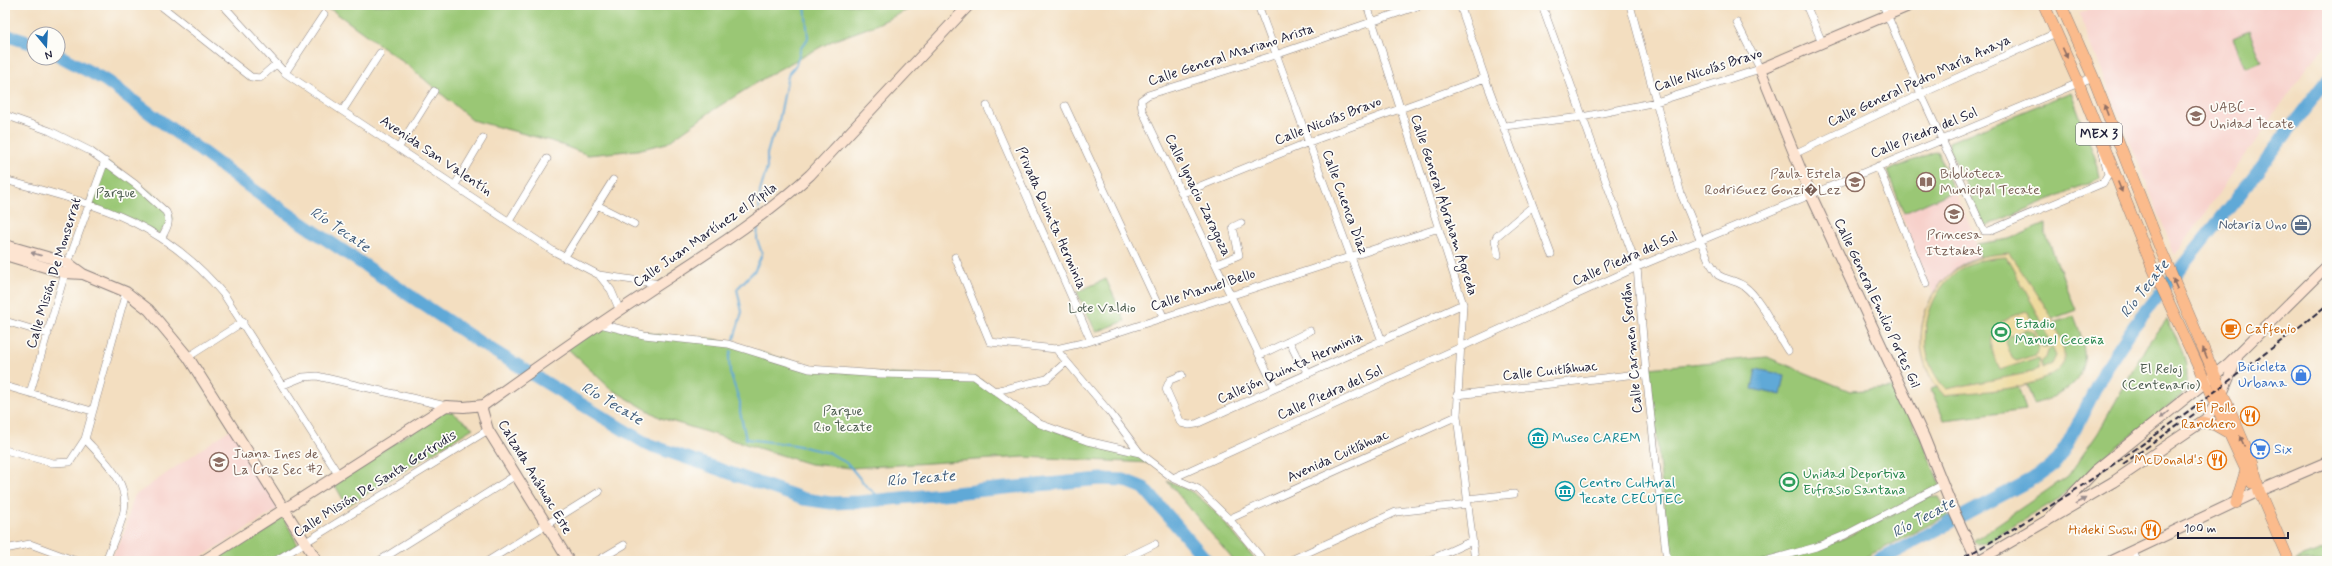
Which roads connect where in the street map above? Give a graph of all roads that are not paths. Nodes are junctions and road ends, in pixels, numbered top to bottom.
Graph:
1 (160, 5) edge
2 (223, 5) edge
3 (969, 5) edge
4 (1258, 5) edge
5 (1367, 5) edge
6 (1421, 5) edge
7 (1460, 5) edge
8 (1542, 5) edge
9 (1630, 5) edge
10 (1806, 5) edge
11 (1911, 5) edge
12 (2044, 5) edge
13 (2061, 5) edge
14 (1885, 10) edge
15 (324, 14) dead end
16 (1372, 21) junction
17 (1737, 23) dead end
18 (2056, 33) junction
19 (1822, 42) junction
20 (380, 53) dead end
21 (1278, 54) junction
22 (276, 64) junction
23 (1760, 68) junction
24 (285, 73) junction
25 (1485, 78) junction
26 (2093, 78) junction
27 (2079, 84) junction
28 (434, 91) dead end
29 (1920, 94) junction
30 (1141, 100) joint
31 (1656, 102) junction
32 (987, 106) dead end
33 (1065, 106) dead end
34 (1399, 109) junction
35 (344, 110) junction
36 (5, 115) edge
37 (1582, 117) junction
38 (1504, 126) junction
39 (483, 138) dead end
40 (1942, 138) junction
41 (1309, 142) junction
42 (2103, 142) junction
43 (399, 147) junction
44 (1794, 154) junction
45 (547, 159) dead end
46 (105, 161) junction
47 (1878, 166) junction
48 (5, 180) edge
49 (613, 180) dead end
50 (456, 185) junction
51 (1183, 193) junction
52 (1811, 195) junction
53 (88, 205) junction
54 (597, 205) junction
55 (1533, 206) junction
56 (509, 221) junction
57 (1241, 223) dead end
58 (634, 224) dead end
59 (1439, 228) junction
60 (162, 237) junction
61 (1700, 240) junction
62 (5, 245) edge
63 (1551, 254) dead end
64 (5, 255) edge
65 (1350, 255) junction
66 (1498, 255) dead end
67 (955, 257) dead end
68 (564, 258) junction
69 (68, 263) junction
70 (1217, 264) junction
71 (2327, 266) edge
72 (1637, 267) junction
73 (65, 273) junction
74 (83, 274) junction
75 (599, 275) junction
76 (660, 284) junction
77 (1926, 284) dead end
78 (126, 292) junction
79 (1232, 294) junction
80 (1463, 304) junction
81 (620, 311) junction
82 (1163, 316) junction
83 (5, 321) edge
84 (243, 322) junction
85 (600, 324) junction
86 (1310, 331) dead end
87 (48, 334) junction
88 (1091, 341) junction
89 (1289, 341) junction
90 (1382, 341) junction
91 (1056, 349) junction
92 (1459, 350) junction
93 (1788, 351) dead end
94 (1260, 354) junction
95 (2238, 356) junction
96 (188, 357) junction
97 (1066, 362) junction
98 (1309, 372) junction
99 (1646, 373) junction
100 (2213, 374) junction
101 (1182, 375) dead end
102 (2204, 382) junction
103 (283, 385) junction
104 (5, 386) edge
105 (1275, 388) junction
106 (995, 391) junction
107 (30, 393) junction
108 (2222, 394) junction
109 (1457, 395) junction
110 (2215, 404) junction
111 (446, 406) junction
112 (481, 406) junction
113 (92, 411) junction
114 (1457, 416) junction
115 (2202, 422) junction
116 (488, 430) junction
117 (2229, 433) junction
118 (85, 439) junction
119 (5, 450) edge
120 (1140, 453) junction
121 (2327, 462) edge
122 (2246, 470) junction
123 (338, 474) junction
124 (516, 475) junction
125 (1173, 478) junction
126 (1942, 485) junction
127 (2259, 491) junction
128 (600, 492) dead end
129 (1514, 494) dead end
130 (1467, 501) junction
131 (2236, 503) junction
132 (283, 510) junction
133 (1229, 518) junction
134 (2047, 520) junction
135 (546, 524) junction
136 (1472, 541) junction
137 (305, 542) junction
138 (1155, 544) dead end
139 (624, 546) dead end
140 (5, 549) edge
141 (2135, 556) edge
142 (76, 561) edge
143 (106, 561) edge
144 (203, 561) edge
145 (275, 561) edge
146 (317, 561) edge
147 (379, 561) edge
148 (488, 561) edge
149 (569, 561) edge
150 (597, 561) edge
151 (1120, 561) edge
152 (1264, 561) edge
153 (1289, 561) edge
154 (1428, 561) edge
155 (1474, 561) edge
156 (1667, 561) edge
157 (1765, 561) edge
158 (1977, 561) edge
159 (2111, 561) edge
160 (2289, 561) edge

1 - 22 street
2 - 22 street, Avenida San Valentín
3 - 76 main road, Calle Juan Martínez el Pípila
4 - 21 street, Calle Cuenca Díaz
5 - 16 street, Calle General Abraham Agreda
6 - 16 street, Calle General Mariano Arista
7 - 25 street
8 - 37 street, Calle Carmen Serdán
9 - 31 street
10 - 19 street
11 - 14 main road, Calle Nicolás Bravo
12 - 18 main road, MEX 3
13 - 26 main road, MEX 3
14 - 19 main road, Calle Nicolás Bravo
14 - 29 street
15 - 24 street
16 - 21 street, Calle General Mariano Arista
16 - 34 street, Calle General Abraham Agreda
17 - 23 street
18 -> 27 main road, MEX 3
18 - 29 street, Calle General Pedro María Anaya
19 - 23 main road, Calle Nicolás Bravo
20 - 35 street
21 - 30 street, Calle General Mariano Arista
21 - 41 street, Calle Cuenca Díaz
22 - 24 street, Avenida San Valentín
23 - 31 street, Calle Nicolás Bravo
23 - 44 main road, Calle General Emilio Portes Gil
24 - 35 street, Avenida San Valentín
25 - 34 street, Calle Nicolás Bravo
25 - 38 street
26 - 27 street, Calle Piedra del Sol
100 -> 26 main road, MEX 3
27 - 40 street, Calle Piedra del Sol
27 - 42 main road, MEX 3
28 - 43 street
29 - 40 street
29 - 44 street, Calle General Pedro María Anaya
30 - 51 street, Calle Ignacio Zaragoza
31 - 37 street, Calle Nicolás Bravo
31 - 61 street
32 - 88 street, Privada Quinta Herminia
33 - 82 street
34 - 41 street, Calle Nicolás Bravo
34 - 59 street, Calle General Abraham Agreda
35 - 43 street, Avenida San Valentín
36 - 46 street
37 - 38 street, Calle Nicolás Bravo
37 - 72 street, Calle Carmen Serdán
38 - 55 street
39 - 50 street
40 - 42 street
40 - 47 street, Calle Piedra del Sol
41 - 51 street, Calle Nicolás Bravo
41 - 65 street, Calle Cuenca Díaz
42 -> 102 main road, MEX 3
43 - 50 street, Avenida San Valentín
44 - 52 main road, Calle General Emilio Portes Gil
45 - 56 street
46 - 53 street, Calle Misión De Monserrat
46 - 60 street
47 - 52 street, Calle Piedra del Sol
47 - 77 street
48 - 53 street
49 - 54 street
50 - 56 street, Avenida San Valentín
51 - 70 street, Calle Ignacio Zaragoza
52 - 61 street, Calle Piedra del Sol
52 - 126 main road, Calle General Emilio Portes Gil
53 - 60 street
53 - 69 street, Calle Misión De Monserrat
54 - 58 street
54 - 68 street
55 - 63 street
55 - 66 street
56 - 68 street, Avenida San Valentín
57 - 70 street
59 - 65 street, Calle Manuel Bello
59 - 80 street, Calle General Abraham Agreda
60 - 84 street
61 - 72 street, Calle Piedra del Sol
61 - 93 street
69 -> 62 main road
64 - 73 main road
65 - 79 street, Calle Manuel Bello
65 - 90 street, Calle Cuenca Díaz
67 - 91 street, Calle Manuel Bello
68 - 75 street, Avenida San Valentín
69 - 73 street, Calle Misión De Monserrat
69 - 74 main road
70 - 79 street, Calle Ignacio Zaragoza
71 - 95 main road
72 - 92 street, Calle Piedra del Sol
72 - 99 street, Calle Carmen Serdán
73 - 74 main road
73 - 87 street, Calle Misión De Monserrat
74 - 78 main road
75 - 76 street, Avenida San Valentín
75 - 81 street
76 - 81 main road, Calle Juan Martínez el Pípila
78 - 96 main road
78 - 113 street
79 - 82 street, Calle Manuel Bello
79 - 94 street, Calle Ignacio Zaragoza
80 - 90 street, Callejón Quinta Herminia
80 - 92 street, Calle General Abraham Agreda
81 - 85 main road, Calle Juan Martínez el Pípila
82 - 88 street, Calle Manuel Bello
83 - 87 street
84 - 96 street
84 - 103 street
85 - 106 street
85 - 112 main road, Calle Juan Martínez el Pípila
86 - 89 street
87 - 107 street, Calle Misión De Monserrat
88 - 91 street, Calle Manuel Bello
89 - 94 street
89 - 98 street
90 - 98 street, Callejón Quinta Herminia
91 - 97 street
92 - 109 street, Calle General Abraham Agreda
92 - 125 street, Calle Piedra del Sol
94 - 105 street, Calle Ignacio Zaragoza
95 - 100 main road
95 - 108 main road
96 - 132 main road
97 - 106 street
97 - 120 street
98 - 105 street, Callejón Quinta Herminia
99 - 109 street, Calle Cuitláhuac
99 - 156 street, Calle Carmen Serdán
100 - 102 main road
100 - 108 main road, MEX 3
101 - 105 street, Callejón Quinta Herminia
102 - 110 main road, MEX 3
102 -> 134 main road
103 - 111 street
103 - 123 street
104 - 107 street
106 - 120 street
107 - 113 street
108 - 110 main road
127 -> 108 main road, MEX 3
109 - 114 street, Calle General Abraham Agreda
110 - 115 main road
110 - 117 main road, MEX 3
111 - 112 main road
111 - 123 main road
112 - 116 main road, Calzada Anáhuac Este
113 - 118 street
114 - 130 street, Calle General Abraham Agreda
114 - 133 street, Avenida Cuitláhuac
115 - 117 main road
134 -> 115 main road
116 - 124 main road, Calzada Anáhuac Este
116 - 137 street, Calle Misión De Santa Gertrudis
117 - 122 main road, MEX 3
118 - 119 street
118 - 143 street
120 - 125 street
121 - 127 main road
122 - 127 main road, MEX 3
122 - 131 main road
123 - 132 main road
124 - 135 main road, Calzada Anáhuac Este
124 - 147 street
125 - 133 street
126 - 157 street
126 - 158 main road, Calle General Emilio Portes Gil
127 - 131 main road
127 - 160 main road, MEX 3
128 - 135 street
129 - 130 street
130 - 136 street, Calle General Abraham Agreda
130 - 153 street
131 - 141 main road
132 - 137 main road
132 - 144 main road
133 - 152 street
134 - 158 main road
135 - 148 street
135 - 149 main road, Calzada Anáhuac Este
136 - 154 street
136 - 155 street, Calle General Abraham Agreda
137 - 145 street, Calle Misión De Santa Gertrudis
137 - 146 main road
138 - 151 street
139 - 150 street
140 - 142 street
141 - 159 main road

